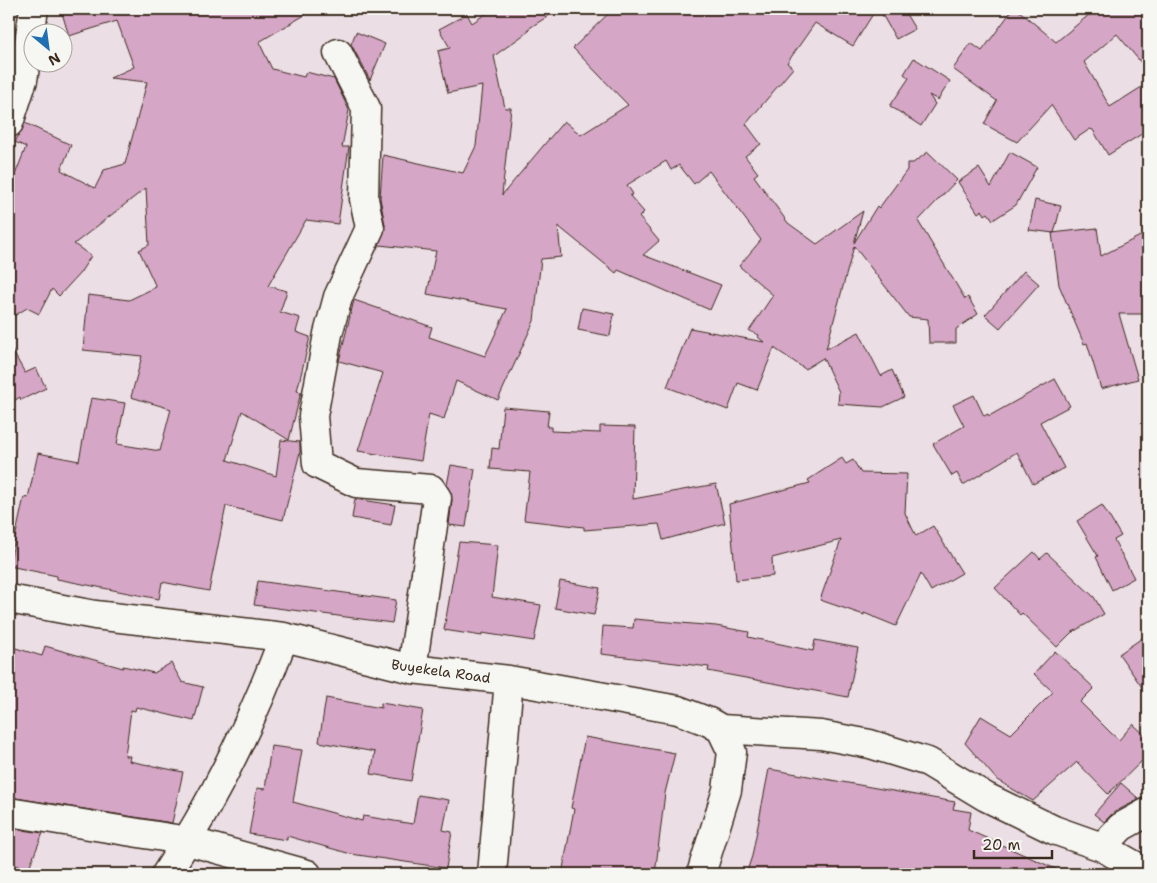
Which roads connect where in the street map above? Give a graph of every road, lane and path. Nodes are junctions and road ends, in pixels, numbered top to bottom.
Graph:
1 (34, 9) edge
2 (338, 53) dead end
3 (9, 123) edge
4 (9, 599) edge
5 (284, 637) junction
6 (412, 669) junction
7 (509, 680) junction
8 (721, 729) junction
9 (9, 812) edge
10 (1148, 812) edge
11 (188, 841) junction
12 (1102, 847) junction
13 (1148, 873) edge
14 (166, 874) edge
15 (307, 874) edge
16 (492, 874) edge
17 (701, 874) edge

1 - 3 street
2 - 6 street
4 - 5 street, Buyekela Road
5 - 6 street, Buyekela Road
5 - 11 street
6 - 7 street, Buyekela Road
7 - 8 street, Buyekela Road
7 - 16 street
8 - 12 street
8 - 17 street
9 - 11 street
10 - 12 street
11 - 14 street
11 - 15 street
12 - 13 street

